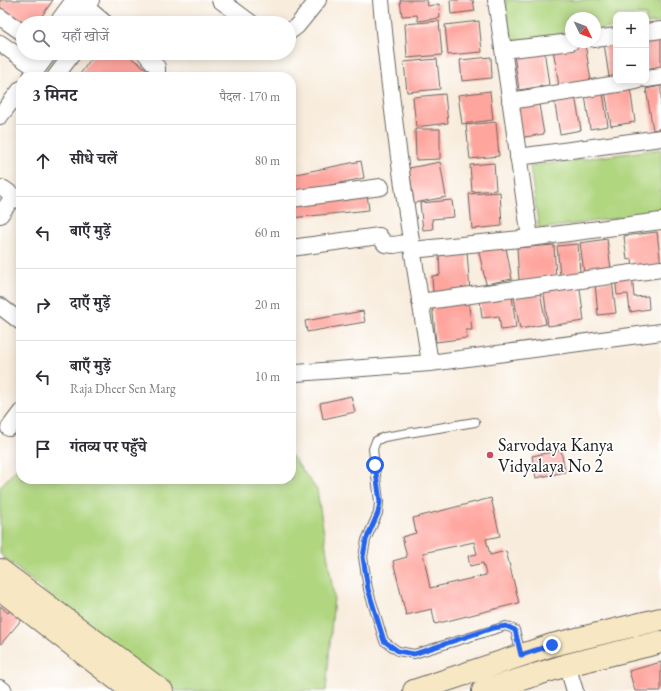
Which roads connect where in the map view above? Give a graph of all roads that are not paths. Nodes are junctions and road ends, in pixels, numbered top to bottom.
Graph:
1 (220, 0) edge
2 (318, 0) edge
3 (381, 0) edge
4 (496, 0) edge
5 (84, 2) edge
6 (66, 16) edge
7 (77, 16) edge
8 (95, 16) edge
9 (242, 16) edge
10 (0, 17) edge
11 (296, 27) edge
12 (16, 28) edge
13 (661, 30) edge
14 (649, 32) edge
15 (613, 36) edge
16 (601, 38) edge
17 (0, 43) edge
18 (565, 43) edge
19 (503, 50) junction
20 (16, 54) edge
21 (68, 60) edge
22 (151, 60) edge
23 (59, 72) edge
24 (157, 72) edge
25 (661, 77) edge
26 (649, 79) edge
27 (617, 84) edge
28 (16, 99) edge
29 (510, 101) junction
30 (10, 110) edge
31 (661, 138) edge
32 (518, 157) junction
33 (381, 187) dead end
34 (0, 188) edge
35 (16, 198) edge
36 (296, 198) edge
37 (16, 201) edge
38 (0, 215) edge
39 (661, 221) edge
40 (530, 238) junction
41 (411, 246) junction
42 (296, 247) edge
43 (661, 269) edge
44 (420, 302) junction
45 (0, 306) edge
46 (16, 318) edge
47 (661, 332) edge
48 (430, 363) junction
49 (296, 373) edge
50 (16, 419) edge
51 (475, 422) dead end
52 (9, 428) dead end
53 (0, 570) edge
54 (0, 589) edge
55 (661, 619) edge
56 (661, 642) edge
57 (521, 655) junction
58 (567, 665) junction
59 (0, 688) edge
60 (4, 691) edge
61 (132, 691) edge
62 (162, 691) edge
63 (414, 691) edge
64 (483, 691) edge
65 (575, 691) edge

1 - 9 street
2 - 11 street
3 - 41 street
4 - 19 street
5 - 6 street
5 - 7 street
5 - 8 street
10 - 12 street
13 - 14 street
15 - 16 street
17 - 20 street
18 - 19 street
19 - 29 street
21 - 23 street
22 - 24 street
25 - 26 street
27 - 29 street
28 - 30 street
29 - 32 street
31 - 32 street
32 - 40 street
33 - 36 street
34 - 35 street
37 - 38 street
39 - 40 street
40 - 41 street
41 - 42 street
41 - 44 street
43 - 44 street
44 - 48 street
45 - 46 street
47 - 48 street
48 - 49 street
50 - 52 street
51 - 57 lane
53 - 62 street
54 - 61 street
55 - 57 street
56 - 58 street
57 - 63 street
58 - 64 street
58 - 65 street
59 - 60 street

